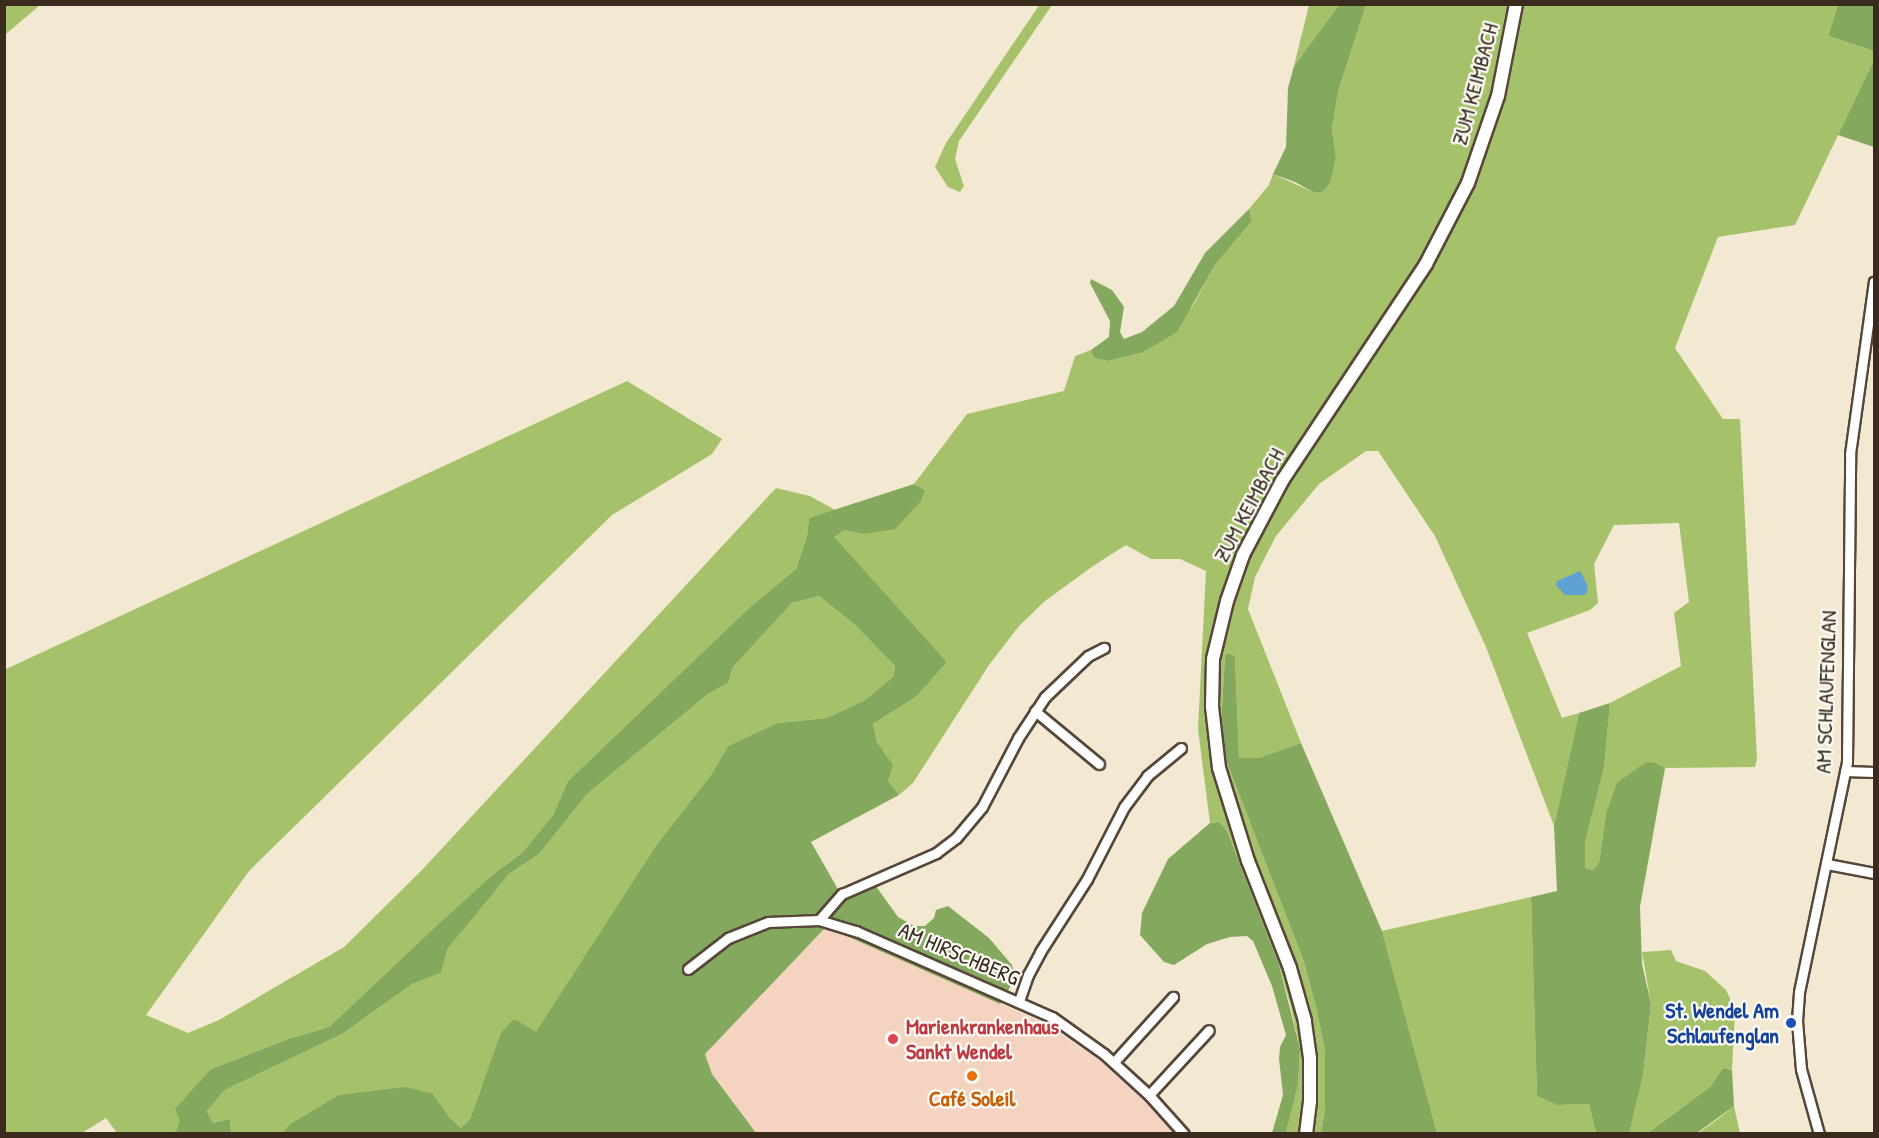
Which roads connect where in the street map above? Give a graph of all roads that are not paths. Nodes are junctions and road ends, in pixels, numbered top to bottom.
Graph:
1 (1516, 4) edge
2 (1875, 282) edge
3 (1863, 356) junction
4 (1875, 357) edge
5 (1104, 648) dead end
6 (1035, 711) junction
7 (1181, 748) dead end
8 (1099, 764) dead end
9 (1845, 771) junction
10 (1875, 772) edge
11 (1827, 864) junction
12 (1875, 873) edge
13 (819, 920) junction
14 (688, 969) dead end
15 (1173, 997) dead end
16 (1019, 1001) junction
17 (1209, 1030) dead end
18 (1114, 1062) junction
19 (1149, 1095) junction
20 (1184, 1134) edge
21 (1306, 1134) edge
22 (1819, 1134) edge

1 - 21 street, ZUM KEIMBACH
2 - 3 street, AM SCHLAUFENGLAN
3 - 4 street
3 - 9 street, AM SCHLAUFENGLAN
5 - 6 street
6 - 8 street
6 - 13 street
7 - 16 street
9 - 10 street
9 - 11 street, AM SCHLAUFENGLAN
11 - 12 street
11 - 22 street, AM SCHLAUFENGLAN
13 - 14 street, AM HIRSCHBERG
13 - 16 street, AM HIRSCHBERG
15 - 18 street
16 - 18 street, AM HIRSCHBERG
17 - 19 street
18 - 19 street, AM HIRSCHBERG
19 - 20 street, AM HIRSCHBERG

